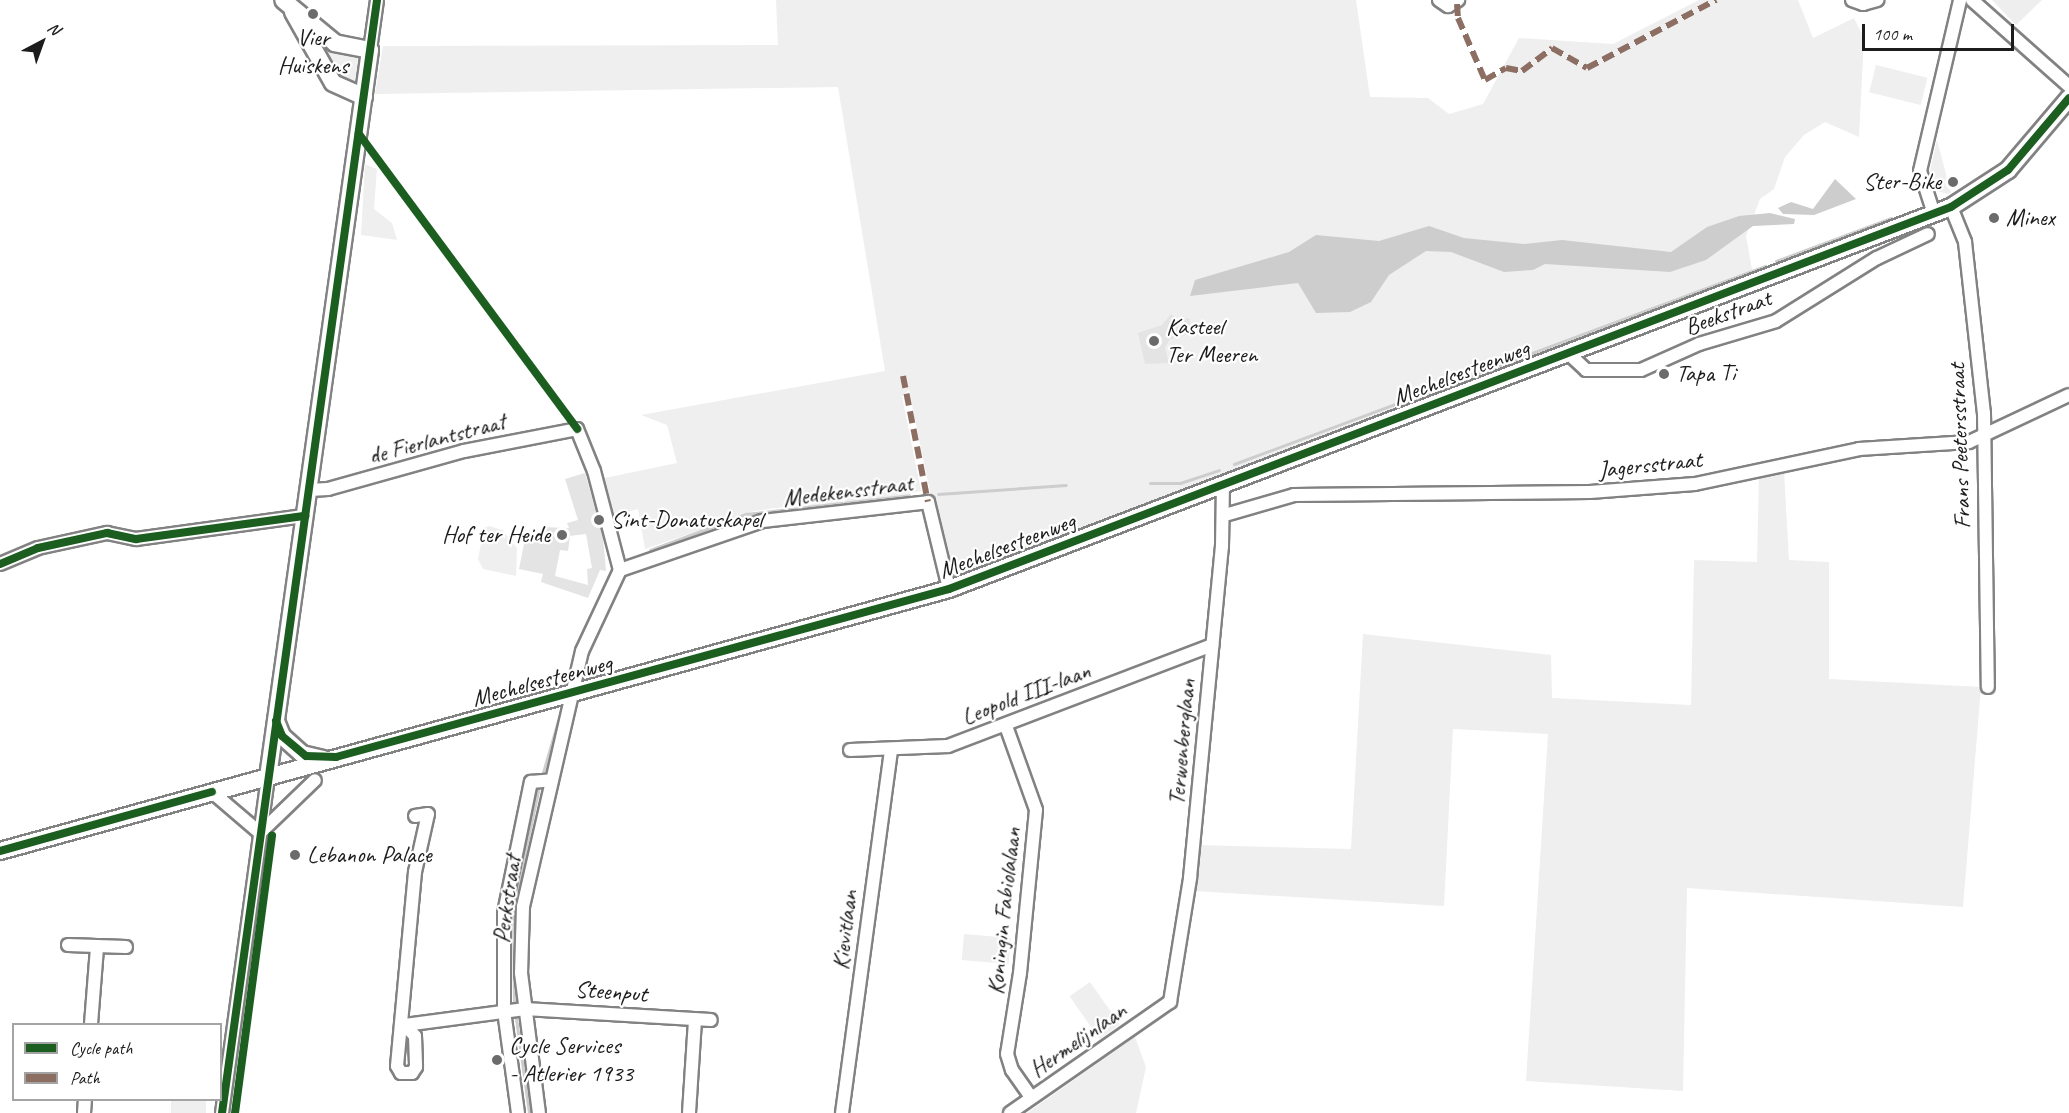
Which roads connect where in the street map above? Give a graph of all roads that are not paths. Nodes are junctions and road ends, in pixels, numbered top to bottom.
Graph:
1 (377, 0) edge
2 (1439, 0) edge
3 (1458, 0) edge
4 (1877, 0) edge
5 (1960, 0) edge
6 (1972, 0) edge
7 (1855, 2) edge
8 (286, 3) edge
9 (370, 50) junction
10 (2069, 86) edge
11 (364, 97) junction
12 (2069, 98) edge
13 (1951, 207) junction
14 (1934, 214) junction
15 (1928, 234) dead end
16 (1568, 353) junction
17 (2069, 395) edge
18 (1984, 432) junction
19 (1223, 485) junction
20 (309, 490) junction
21 (1225, 515) junction
22 (305, 516) junction
23 (0, 564) edge
24 (620, 570) junction
25 (949, 589) junction
26 (1212, 645) junction
27 (1988, 687) dead end
28 (572, 694) junction
29 (276, 721) junction
30 (1006, 726) junction
31 (850, 750) dead end
32 (891, 752) junction
33 (336, 757) junction
34 (268, 777) junction
35 (315, 780) dead end
36 (552, 780) junction
37 (212, 792) junction
38 (415, 816) dead end
39 (260, 833) junction
40 (0, 851) edge
41 (68, 945) dead end
42 (126, 946) dead end
43 (97, 947) junction
44 (1170, 1002) joint
45 (525, 1009) junction
46 (504, 1011) junction
47 (696, 1019) junction
48 (711, 1020) dead end
49 (91, 1023) edge
50 (1031, 1097) junction
51 (222, 1113) edge
52 (518, 1113) edge
53 (539, 1113) edge
54 (689, 1113) edge
55 (842, 1113) edge
56 (1010, 1113) edge

1 - 9 street
2 - 3 street
4 - 7 street
5 - 14 street
6 - 10 street
8 - 9 main road
8 - 11 main road
9 - 11 main road
11 - 20 main road
12 - 13 main road, Mechelsesteenweg
13 - 14 main road, Mechelsesteenweg
13 - 18 street, Frans Peetersstraat
14 - 16 main road, Mechelsesteenweg
15 - 16 street, Beekstraat
16 - 19 main road, Mechelsesteenweg
17 - 18 street, Jagersstraat
18 - 21 street, Jagersstraat
18 - 27 street, Frans Peetersstraat
19 - 21 street, Terwenberglaan
19 - 25 main road, Mechelsesteenweg
20 - 22 main road
20 - 24 street, de Fierlantstraat
21 - 26 street, Terwenberglaan
22 - 23 street
22 - 29 main road
24 - 25 street, Medekensstraat
24 - 28 street, Perkstraat
25 - 28 main road, Mechelsesteenweg
26 - 30 street, Leopold III-laan
26 - 44 street, Terwenberglaan
28 - 33 main road, Mechelsesteenweg
28 - 36 street, Perkstraat
29 - 33 main road
29 - 34 main road
30 - 32 street, Leopold III-laan
30 - 50 street, Koningin Fabiolalaan
31 - 32 street, Leopold III-laan
32 - 55 street, Kievitlaan
33 - 34 main road, Mechelsesteenweg
34 - 37 main road, Mechelsesteenweg
34 - 39 street
35 - 39 street
36 - 45 street, Perkstraat
36 - 46 street
37 - 39 street
37 - 40 main road, Mechelsesteenweg
38 - 46 street, Steenput
39 - 51 street
41 - 43 street
42 - 43 street
43 - 49 street
44 - 50 street, Hermelijnlaan
45 - 46 street, Steenput
45 - 47 street, Steenput
45 - 53 street, Perkstraat
46 - 52 street
47 - 48 street, Steenput
47 - 54 street
50 - 56 street, Hermelijnlaan

